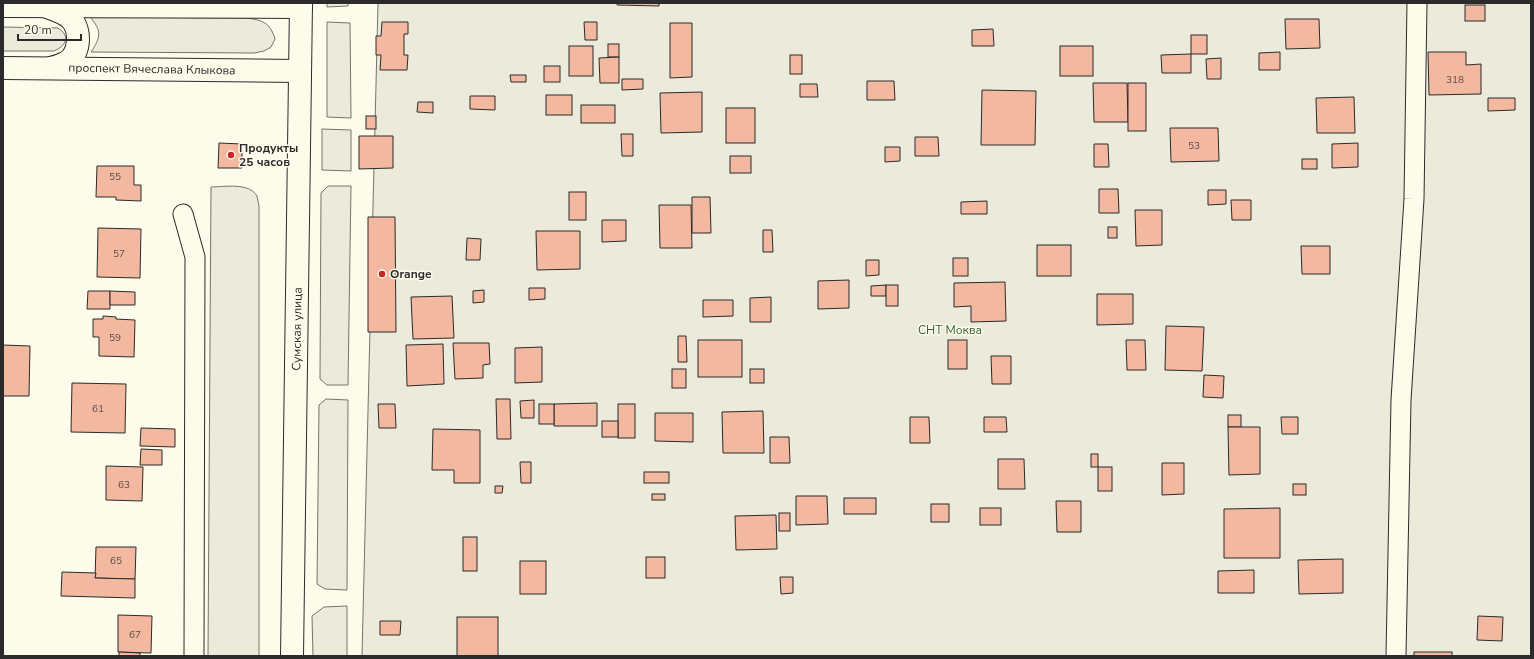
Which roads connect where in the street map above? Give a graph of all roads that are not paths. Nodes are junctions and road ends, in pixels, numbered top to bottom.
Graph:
1 (1417, 3) edge
2 (301, 5) edge
3 (3, 6) edge
4 (46, 6) junction
5 (3, 68) edge
6 (50, 68) junction
7 (300, 71) junction
8 (183, 214) dead end
9 (194, 656) edge
10 (292, 656) edge
11 (1396, 656) edge

1 - 11 street
2 - 4 main road
2 - 7 main road, Сумская улица
3 - 4 main road
4 - 6 main road
5 - 6 main road, проспект Вячеслава Клыкова
6 - 7 main road, проспект Вячеслава Клыкова
7 - 10 main road, Сумская улица
8 - 9 street

